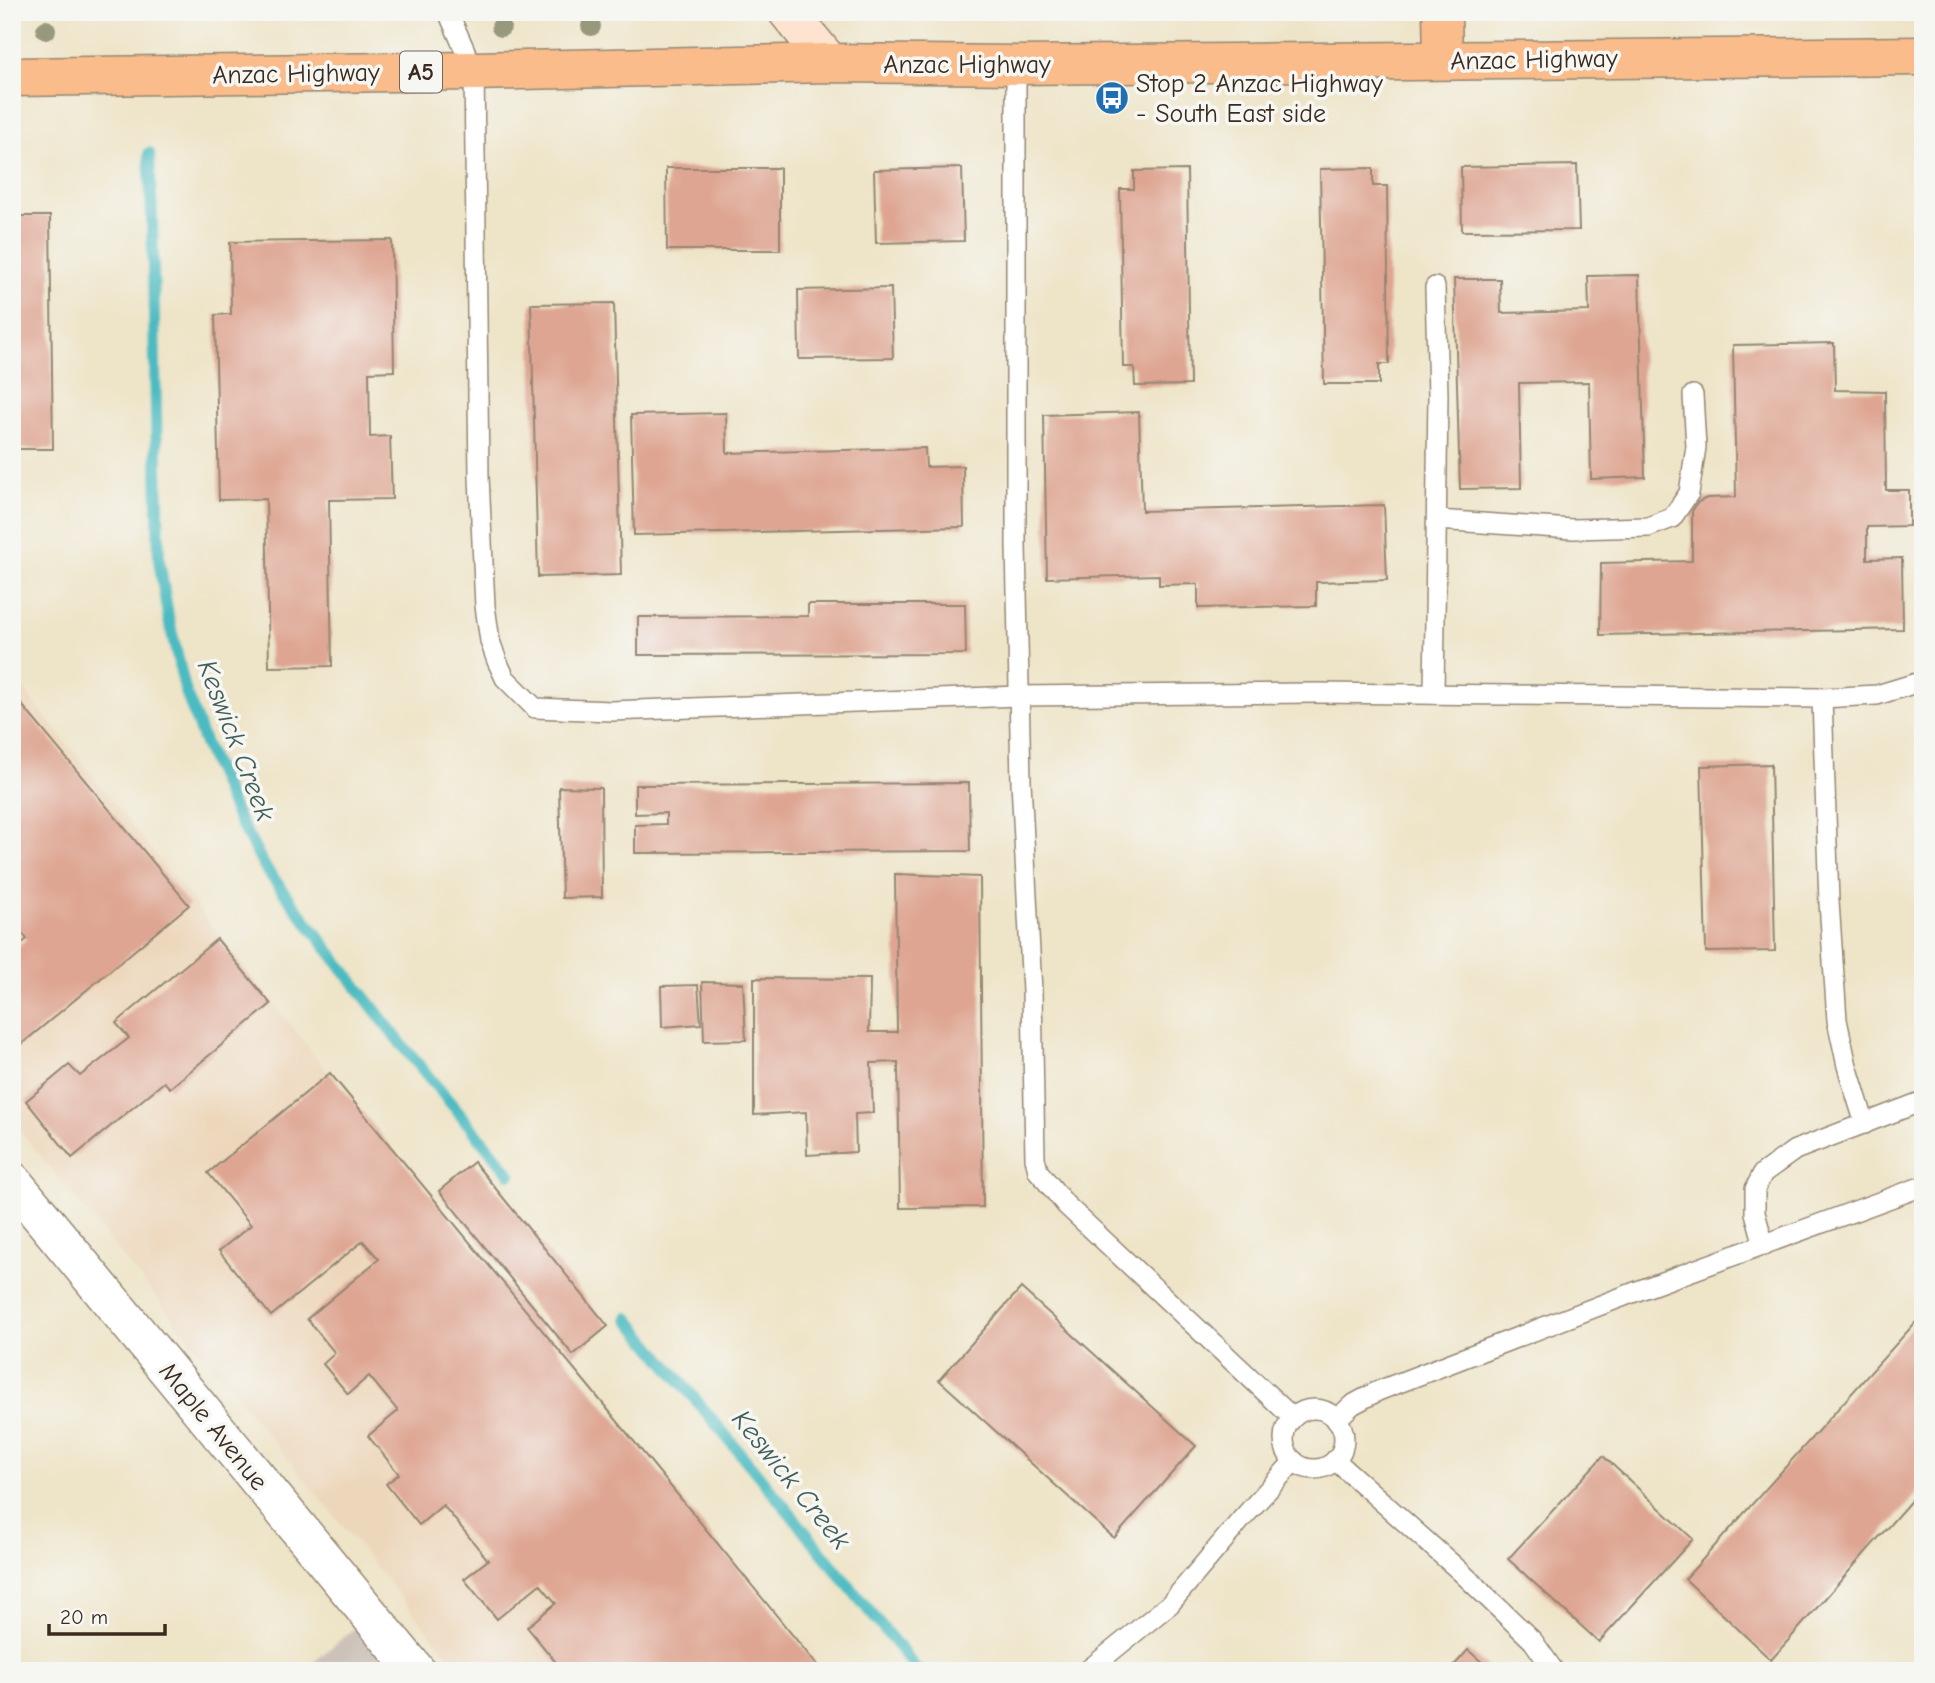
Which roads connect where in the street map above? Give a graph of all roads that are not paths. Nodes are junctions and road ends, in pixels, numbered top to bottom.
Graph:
1 (448, 12) edge
2 (788, 12) edge
3 (1442, 12) edge
4 (1923, 55) edge
5 (1443, 60) junction
6 (830, 63) junction
7 (1016, 65) junction
8 (474, 71) junction
9 (12, 77) edge
10 (1435, 287) dead end
11 (1693, 395) dead end
12 (1437, 520) junction
13 (1923, 681) edge
14 (1433, 694) junction
15 (1019, 696) junction
16 (1822, 698) junction
17 (1923, 1101) edge
18 (1865, 1124) junction
19 (12, 1181) edge
20 (1923, 1186) edge
21 (1764, 1245) junction
22 (1293, 1418) junction
23 (1336, 1420) junction
24 (1335, 1460) junction
25 (1294, 1461) junction
26 (416, 1671) edge
27 (1087, 1671) edge
28 (1554, 1671) edge

1 - 8 lane
2 - 6 street
3 - 5 highway
4 - 5 highway, Anzac Highway / A5
5 - 7 highway, Anzac Highway / A5
6 - 7 highway, Anzac Highway / A5
6 - 8 highway, Anzac Highway / A5
7 - 15 lane
8 - 9 highway, Anzac Highway / A5
8 - 15 lane
10 - 12 lane
11 - 12 lane
12 - 14 lane
13 - 16 lane
14 - 15 lane
14 - 16 lane
15 - 22 lane
16 - 18 lane
17 - 18 lane
18 - 21 lane
19 - 26 street, Maple Avenue
20 - 21 lane
21 - 23 lane
22 - 23 lane
22 - 25 lane
23 - 24 lane
24 - 25 lane
24 - 28 lane
25 - 27 lane

